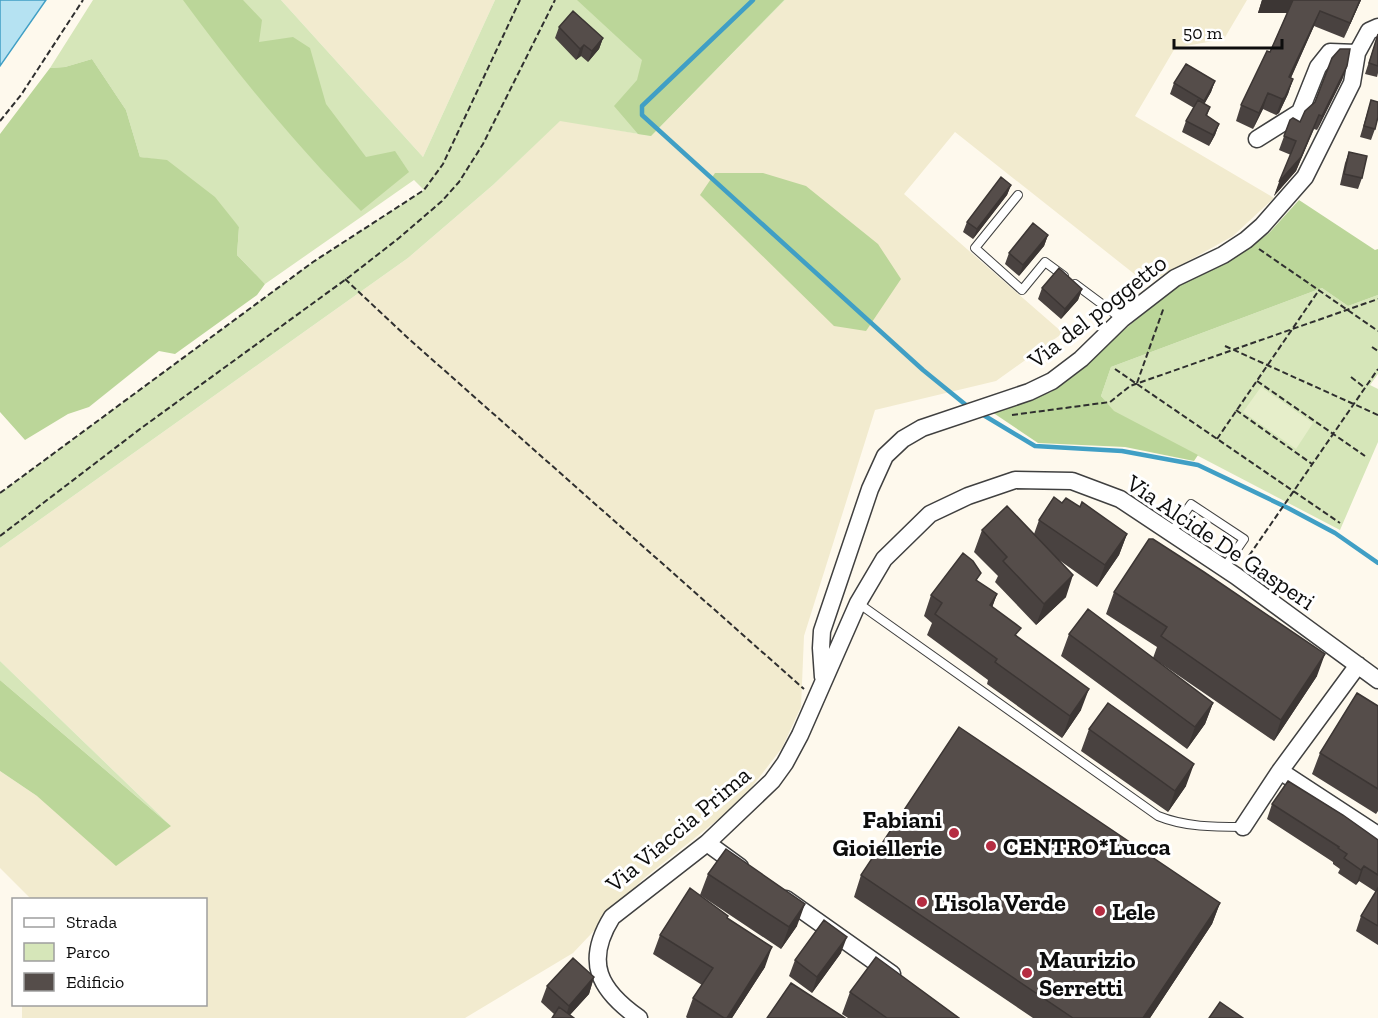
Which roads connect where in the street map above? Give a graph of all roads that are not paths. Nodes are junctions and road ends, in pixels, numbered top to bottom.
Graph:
1 (1378, 27) edge
2 (1357, 53) junction
3 (1257, 139) dead end
4 (1018, 195) dead end
5 (1122, 319) junction
6 (1171, 533) junction
7 (1230, 572) junction
8 (858, 603) junction
9 (1358, 665) junction
10 (826, 676) junction
11 (1378, 680) edge
12 (1280, 771) junction
13 (1243, 827) joint
14 (1378, 835) edge
15 (706, 843) junction
16 (754, 876) edge
17 (773, 890) edge
18 (904, 984) edge
19 (639, 1018) edge

1 - 2 street
2 - 3 street
2 - 5 street, Via del poggetto
4 - 5 lane
5 - 10 street, Via del poggetto
6 - 7 street, Via Alcide De Gasperi
6 - 7 lane
6 - 8 street, Via Alcide De Gasperi
7 - 9 street, Via Alcide De Gasperi
8 - 10 street, Via Alcide De Gasperi
8 - 13 lane
9 - 11 street, Via Alcide De Gasperi
9 - 12 street
10 - 15 street, Via Viaccia Prima
12 - 13 street
12 - 14 street
15 - 16 street
15 - 19 street, Via Viaccia Prima
17 - 18 street

